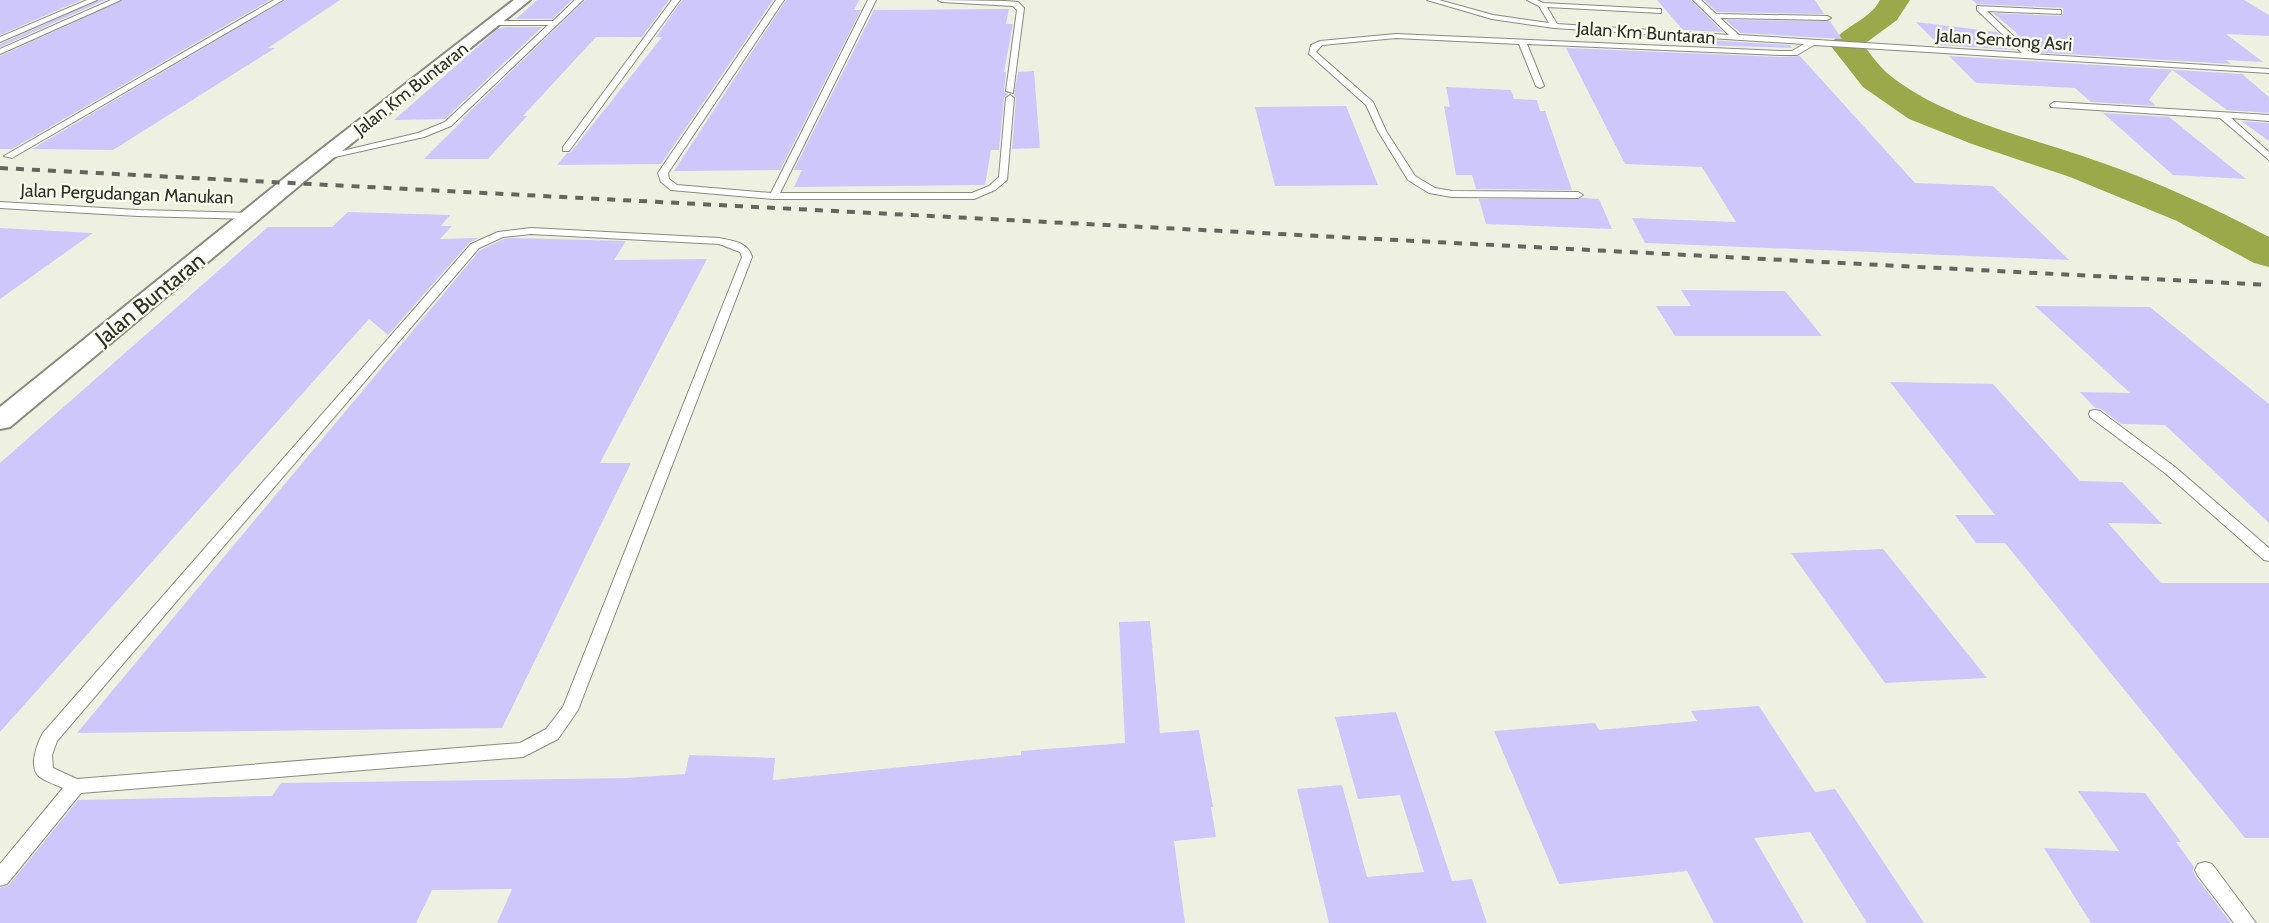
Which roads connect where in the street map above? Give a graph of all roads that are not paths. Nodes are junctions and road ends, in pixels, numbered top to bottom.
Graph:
1 (93, 0) edge
2 (117, 0) edge
3 (279, 0) edge
4 (523, 0) edge
5 (579, 0) edge
6 (676, 0) edge
7 (780, 0) edge
8 (872, 0) edge
9 (942, 0) edge
10 (1431, 0) edge
11 (1531, 0) edge
12 (1698, 0) edge
13 (1542, 5) junction
14 (1658, 11) dead end
15 (2058, 12) dead end
16 (1714, 16) junction
17 (1827, 18) dead end
18 (494, 23) junction
19 (555, 23) junction
20 (1554, 26) junction
21 (1738, 39) junction
22 (0, 40) edge
23 (1522, 42) junction
24 (1811, 43) junction
25 (0, 52) edge
26 (2031, 57) junction
27 (2269, 71) edge
28 (1540, 86) dead end
29 (2054, 105) dead end
30 (2222, 115) junction
31 (2269, 118) edge
32 (566, 149) dead end
33 (9, 156) dead end
34 (326, 156) junction
35 (2269, 156) edge
36 (298, 176) joint
37 (1578, 195) dead end
38 (774, 196) junction
39 (0, 205) edge
40 (253, 216) junction
41 (2095, 414) dead end
42 (0, 421) edge
43 (2269, 556) edge
44 (76, 786) junction
45 (2205, 870) dead end
46 (0, 879) edge
47 (2246, 923) edge

1 - 22 lane
2 - 25 lane
3 - 33 lane
4 - 18 street, Jalan Km Buntaran
5 - 19 lane
6 - 32 lane
7 - 38 lane
8 - 38 lane
9 - 38 lane
10 - 20 lane, Jalan Km Buntaran
11 - 13 lane
12 - 16 lane
13 - 14 lane
13 - 20 lane, Jalan Km Buntaran
15 - 26 lane
16 - 17 lane
16 - 21 lane
18 - 19 lane
18 - 34 street, Jalan Km Buntaran
19 - 34 lane
20 - 21 lane, Jalan Km Buntaran
21 - 24 lane, Jalan Sentong Asri
23 - 24 lane
23 - 28 lane
23 - 37 lane
24 - 26 lane, Jalan Sentong Asri
26 - 27 lane, Jalan Sentong Asri
29 - 30 lane
30 - 31 lane
30 - 35 lane
34 - 36 street, Jalan Km Buntaran
36 - 40 street, Jalan Buntaran
39 - 40 lane, Jalan Pergudangan Manukan
40 - 42 street, Jalan Buntaran
41 - 43 lane
44 - 44 lane
44 - 46 lane
45 - 47 lane

